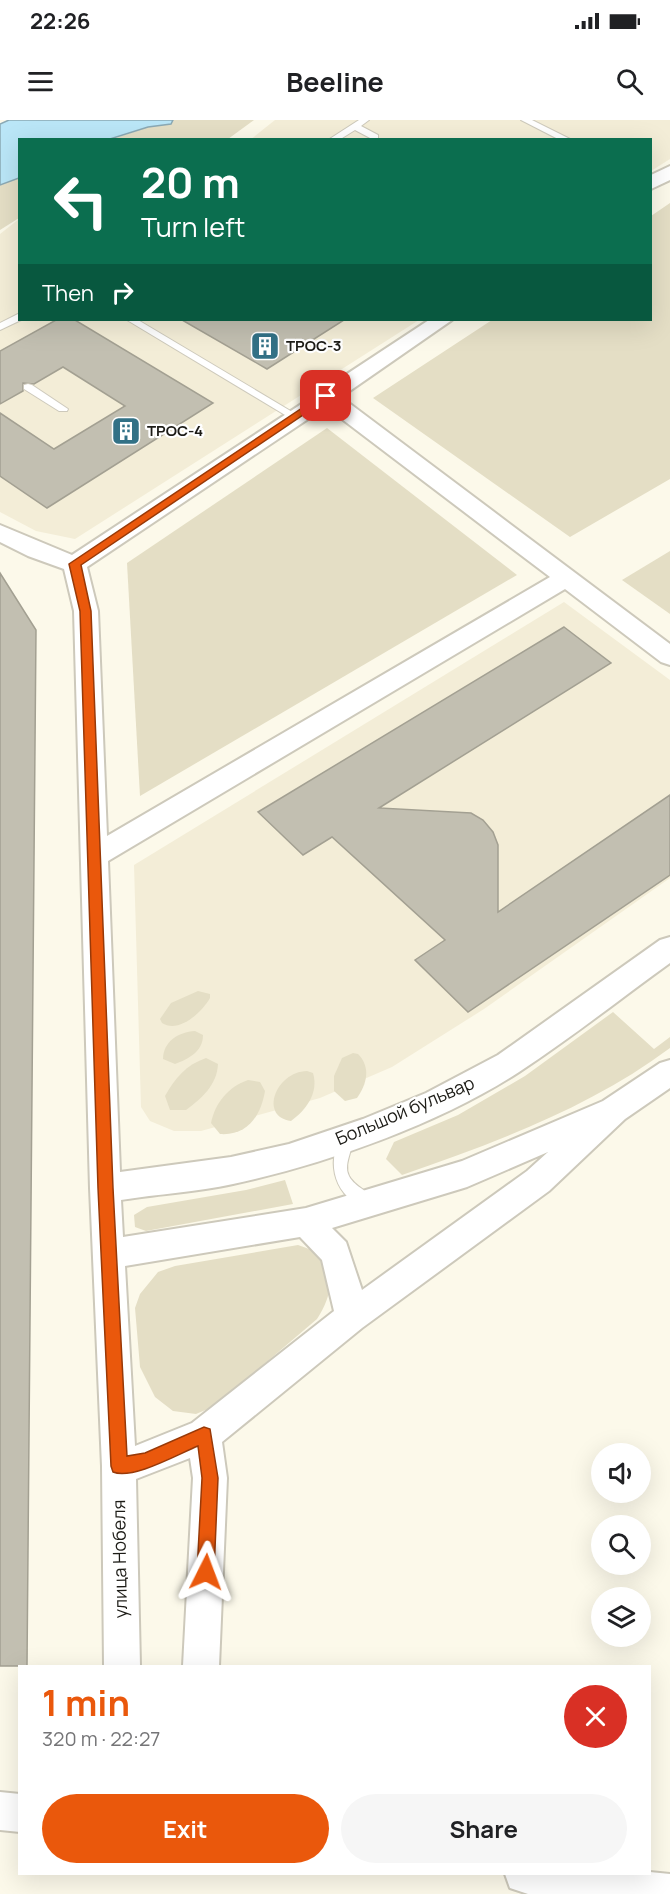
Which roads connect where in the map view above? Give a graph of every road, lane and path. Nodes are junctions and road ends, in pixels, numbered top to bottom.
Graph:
1 (365, 120) edge
2 (525, 120) edge
3 (354, 126) junction
4 (375, 137) dead end
5 (335, 138) edge
6 (564, 138) edge
7 (18, 317) edge
8 (134, 321) edge
9 (440, 321) edge
10 (0, 327) edge
11 (28, 387) dead end
12 (326, 396) junction
13 (63, 409) dead end
14 (294, 417) junction
15 (0, 533) edge
16 (75, 564) junction
17 (566, 578) junction
18 (670, 656) edge
19 (94, 856) junction
20 (670, 948) edge
21 (670, 1072) edge
22 (614, 1110) junction
23 (346, 1138) junction
24 (105, 1188) junction
25 (369, 1203) junction
26 (306, 1222) junction
27 (110, 1254) junction
28 (351, 1317) junction
29 (204, 1435) junction
30 (119, 1466) junction
31 (122, 1665) edge
32 (201, 1665) edge
33 (0, 1811) edge
34 (18, 1813) edge
35 (531, 1875) edge
36 (670, 1894) edge

1 - 3 lane
2 - 6 lane
3 - 4 lane
3 - 5 lane
7 - 10 lane
8 - 14 lane
9 - 12 street
11 - 13 lane
12 - 14 street
12 - 17 street
14 - 16 street
15 - 16 street
16 - 19 street, улица Нобеля
17 - 18 street
17 - 19 street
19 - 24 street, улица Нобеля
20 - 23 street, Большой бульвар
21 - 22 street
22 - 25 street
22 - 28 street
23 - 24 street, Большой бульвар
23 - 25 lane
24 - 27 street, улица Нобеля
25 - 26 street
26 - 27 street
26 - 28 street
27 - 30 street, улица Нобеля
28 - 29 street
29 - 30 street
29 - 32 street
30 - 31 street, улица Нобеля
33 - 34 street
35 - 36 street

